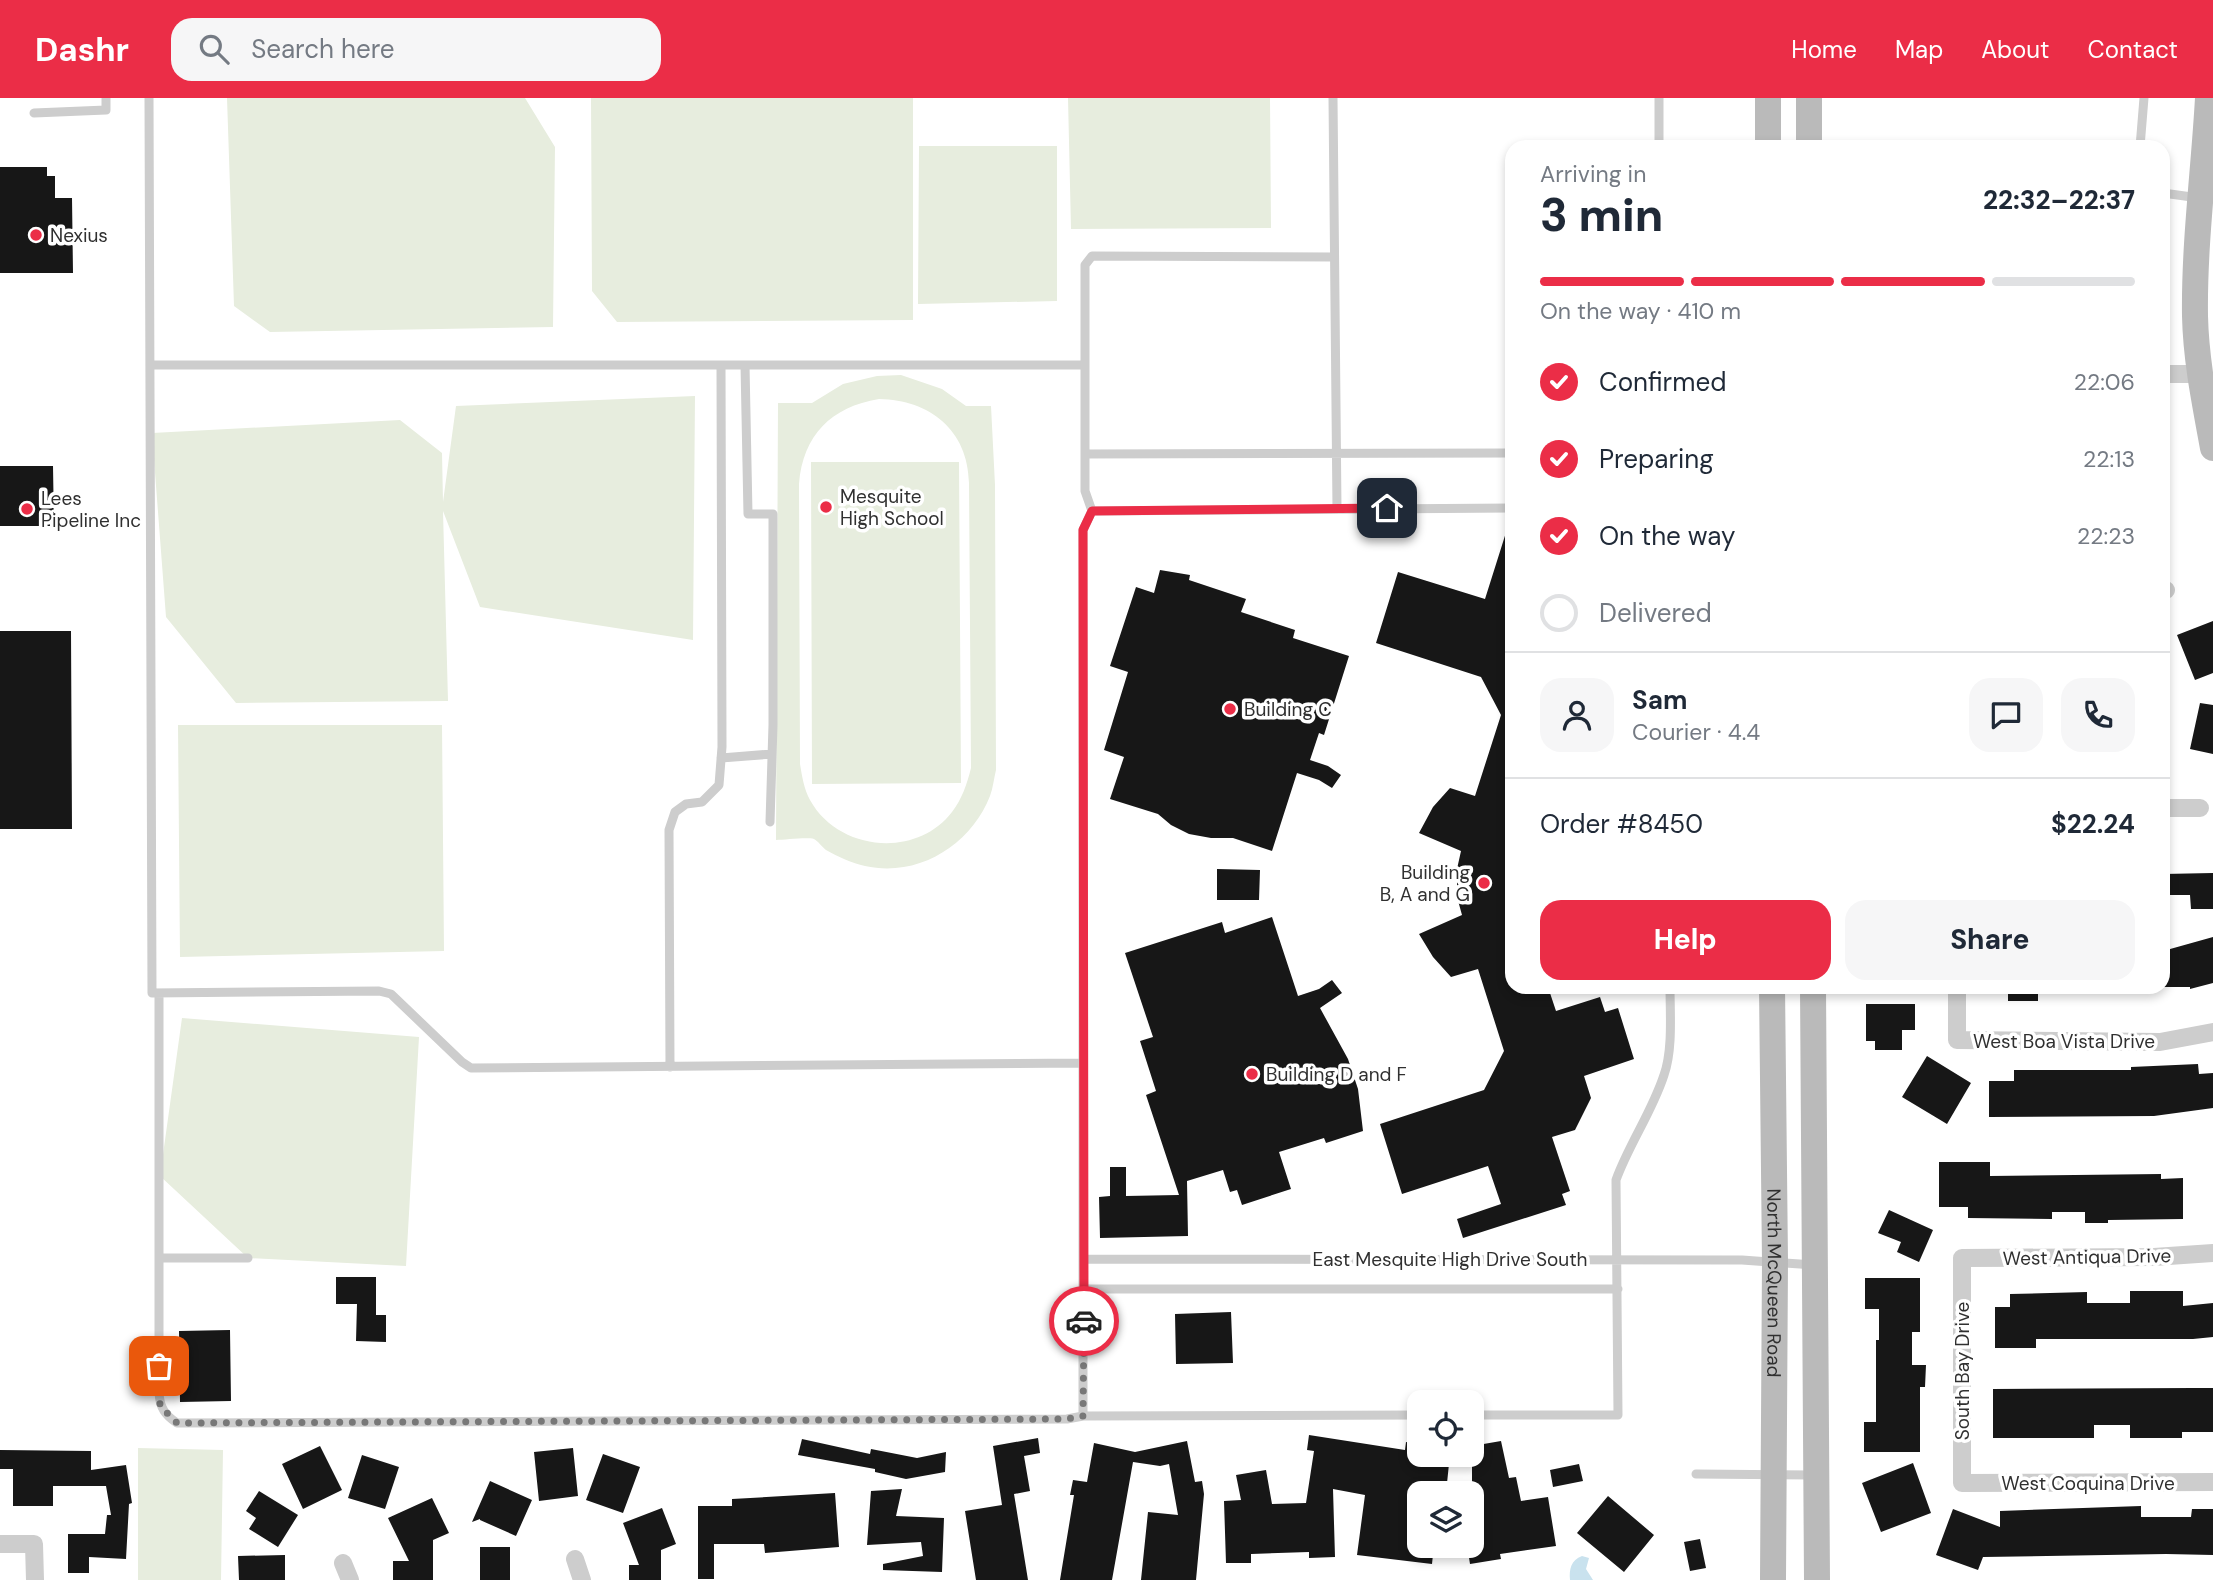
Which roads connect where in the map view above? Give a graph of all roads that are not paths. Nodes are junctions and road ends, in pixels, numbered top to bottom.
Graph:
1 (106, 98) edge
2 (149, 98) edge
3 (1333, 98) edge
4 (1659, 98) edge
5 (1768, 98) edge
6 (1809, 98) edge
7 (2144, 98) edge
8 (2208, 98) edge
9 (34, 113) dead end
10 (1659, 140) edge
11 (1768, 140) edge
12 (1810, 140) edge
13 (2141, 140) edge
14 (2170, 193) edge
15 (2209, 199) edge
16 (1334, 257) junction
17 (151, 365) junction
18 (721, 365) junction
19 (745, 365) junction
20 (1085, 365) junction
21 (2170, 374) edge
22 (2200, 374) junction
23 (2213, 448) edge
24 (1336, 453) junction
25 (1505, 453) edge
26 (1085, 454) junction
27 (1337, 508) junction
28 (1505, 508) edge
29 (1092, 511) junction
30 (772, 754) junction
31 (721, 758) junction
32 (2170, 808) edge
33 (2200, 808) dead end
34 (770, 822) dead end
35 (159, 993) junction
36 (1670, 994) edge
37 (1772, 994) edge
38 (1813, 994) edge
39 (1957, 994) edge
40 (2213, 1032) edge
41 (1083, 1063) junction
42 (670, 1067) junction
43 (2213, 1253) edge
44 (159, 1258) junction
45 (248, 1258) dead end
46 (1962, 1258) joint
47 (1084, 1259) junction
48 (1618, 1260) junction
49 (1775, 1261) junction
50 (1815, 1265) junction
51 (1084, 1289) junction
52 (1618, 1289) junction
53 (1407, 1415) edge
54 (1484, 1415) edge
55 (1083, 1416) junction
56 (1696, 1475) dead end
57 (1773, 1475) junction
58 (1817, 1475) junction
59 (2213, 1482) edge
60 (1962, 1483) joint
61 (0, 1544) edge
62 (575, 1559) dead end
63 (343, 1563) dead end
64 (35, 1580) edge
65 (350, 1580) edge
66 (582, 1580) edge
67 (1773, 1580) edge
68 (1817, 1580) edge

1 - 9 lane
2 - 17 lane
3 - 16 lane
4 - 10 lane
5 - 11 main road
6 - 12 main road
7 - 13 lane
8 - 15 main road
14 - 15 lane
15 - 22 main road
16 - 20 lane
16 - 24 lane
17 - 18 lane
17 - 35 lane
18 - 19 lane
18 - 31 lane
19 - 20 lane
19 - 30 lane
20 - 26 lane
21 - 22 street
22 - 23 main road
24 - 25 lane
24 - 26 lane
24 - 27 lane
26 - 29 lane
27 - 28 lane
27 - 29 lane
29 - 41 lane
30 - 31 lane
30 - 34 lane
31 - 42 lane
32 - 33 street
35 - 42 lane
35 - 44 lane
36 - 48 lane
37 - 49 main road, North McQueen Road
38 - 50 main road
39 - 40 street, West Boa Vista Drive
41 - 42 lane
41 - 47 lane
43 - 46 street, West Antiqua Drive
44 - 45 lane
44 - 55 lane
46 - 60 street, South Bay Drive
47 - 48 lane, East Mesquite High Drive South
47 - 51 lane
48 - 49 lane, East Mesquite High Drive South
48 - 52 lane
49 - 50 lane, East Mesquite High Drive South
49 - 57 main road, North McQueen Road
50 - 58 main road
51 - 52 lane
51 - 55 lane
52 - 54 lane
53 - 55 lane
56 - 57 lane
57 - 58 lane
57 - 67 main road, North McQueen Road
58 - 68 main road
59 - 60 street, West Coquina Drive
61 - 64 street
62 - 66 street
63 - 65 street

